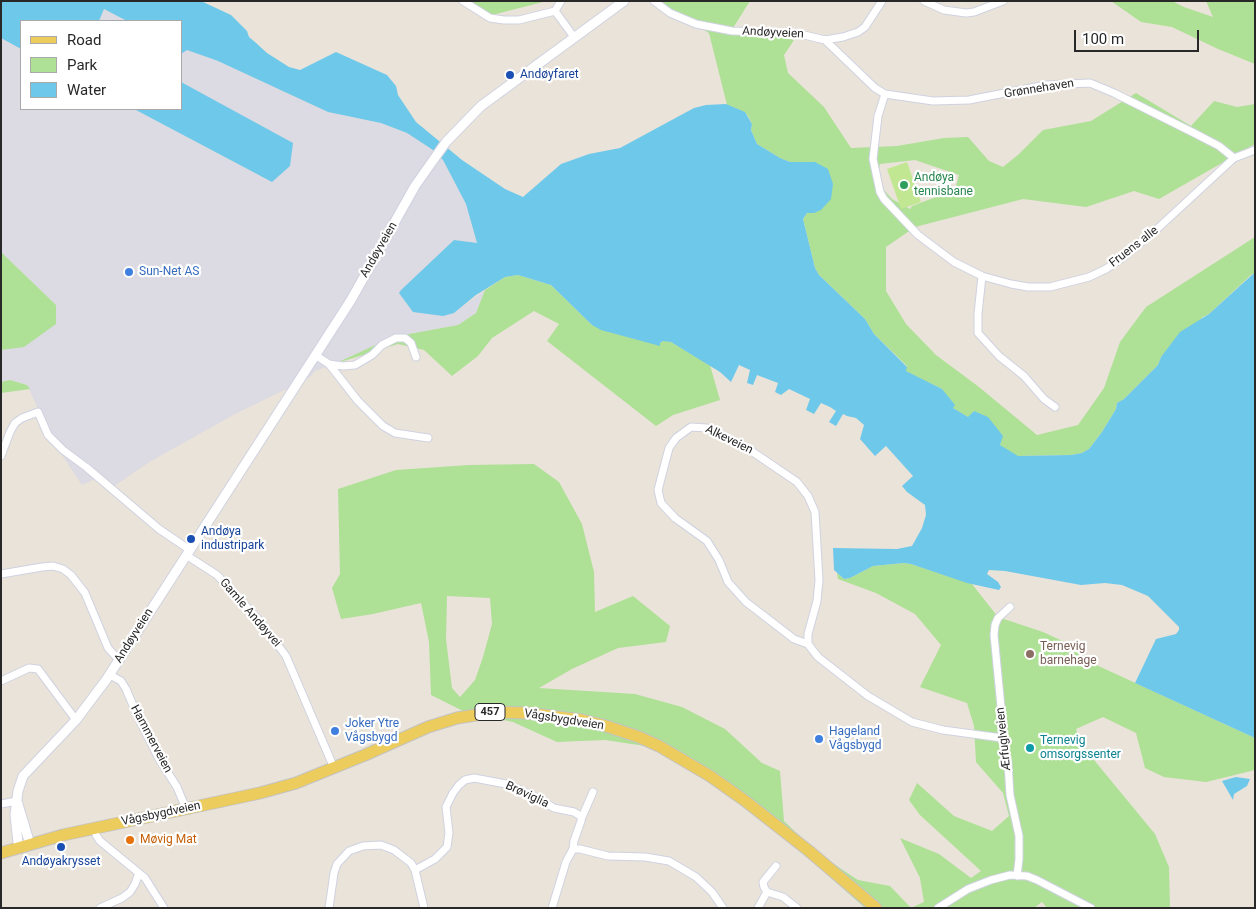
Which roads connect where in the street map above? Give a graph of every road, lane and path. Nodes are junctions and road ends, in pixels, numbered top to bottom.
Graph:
1 (463, 1) edge
2 (561, 1) edge
3 (624, 1) edge
4 (654, 1) edge
5 (882, 1) edge
6 (924, 1) edge
7 (1003, 1) edge
8 (555, 11) junction
9 (574, 37) junction
10 (825, 40) junction
11 (885, 94) junction
12 (1255, 150) edge
13 (1234, 158) junction
14 (982, 276) junction
15 (315, 355) junction
16 (416, 357) dead end
17 (328, 364) junction
18 (1055, 407) dead end
19 (428, 438) dead end
20 (1, 456) edge
21 (188, 552) junction
22 (1, 574) edge
23 (1010, 607) dead end
24 (808, 644) junction
25 (119, 660) junction
26 (110, 675) junction
27 (1, 681) edge
28 (76, 720) junction
29 (1002, 738) junction
30 (334, 768) junction
31 (593, 792) dead end
32 (16, 800) junction
33 (1, 804) edge
34 (186, 808) junction
35 (582, 817) junction
36 (95, 828) junction
37 (24, 844) junction
38 (1, 848) edge
39 (574, 849) junction
40 (1, 853) edge
41 (776, 866) dead end
42 (415, 870) junction
43 (139, 873) junction
44 (1016, 876) junction
45 (767, 892) junction
46 (100, 908) edge
47 (164, 908) edge
48 (329, 908) edge
49 (424, 908) edge
50 (552, 908) edge
51 (723, 908) edge
52 (758, 908) edge
53 (797, 908) edge
54 (876, 908) edge
55 (938, 908) edge
56 (1091, 908) edge

1 - 8 street
2 - 8 street
3 - 9 street, Andøyveien
4 - 10 street, Andøyveien
5 - 10 street, Andøyveien
6 - 7 street
8 - 9 street
9 - 15 street, Andøyveien
10 - 11 street, Grønnehaven
11 - 13 street, Grønnehaven
11 - 14 street, Fruens alle
12 - 13 street
13 - 14 street, Fruens alle
14 - 18 street
15 - 17 street
15 - 21 street, Andøyveien
16 - 17 street
17 - 19 street
20 - 21 street
21 - 25 street, Andøyveien
21 - 30 street, Gamle Andøyvei
22 - 25 street
23 - 29 street, Ærfuglveien
24 - 24 street, Alkeveien
24 - 29 street, Alkeveien
25 - 26 street, Andøyveien
26 - 28 street, Andøyveien
26 - 34 street, Hammerveien
27 - 28 street
28 - 32 street, Andøyveien
29 - 44 street, Ærfuglveien
30 - 34 main road, Vågsbygdveien / 457
30 - 54 main road, Vågsbygdveien / 457
31 - 35 street
32 - 33 street
32 - 37 street
34 - 36 main road, Vågsbygdveien / 457
35 - 39 street
35 - 42 street, Brøviglia
36 - 37 main road, Vågsbygdveien / 457
36 - 43 street
37 - 38 main road, Vågsbygdveien / 457
37 - 40 main road, Vågsbygdveien / 457
39 - 50 street
39 - 51 street
41 - 45 street
42 - 48 street
42 - 49 street
43 - 46 street
43 - 47 street
44 - 55 street
44 - 56 street
45 - 52 street
45 - 53 street

